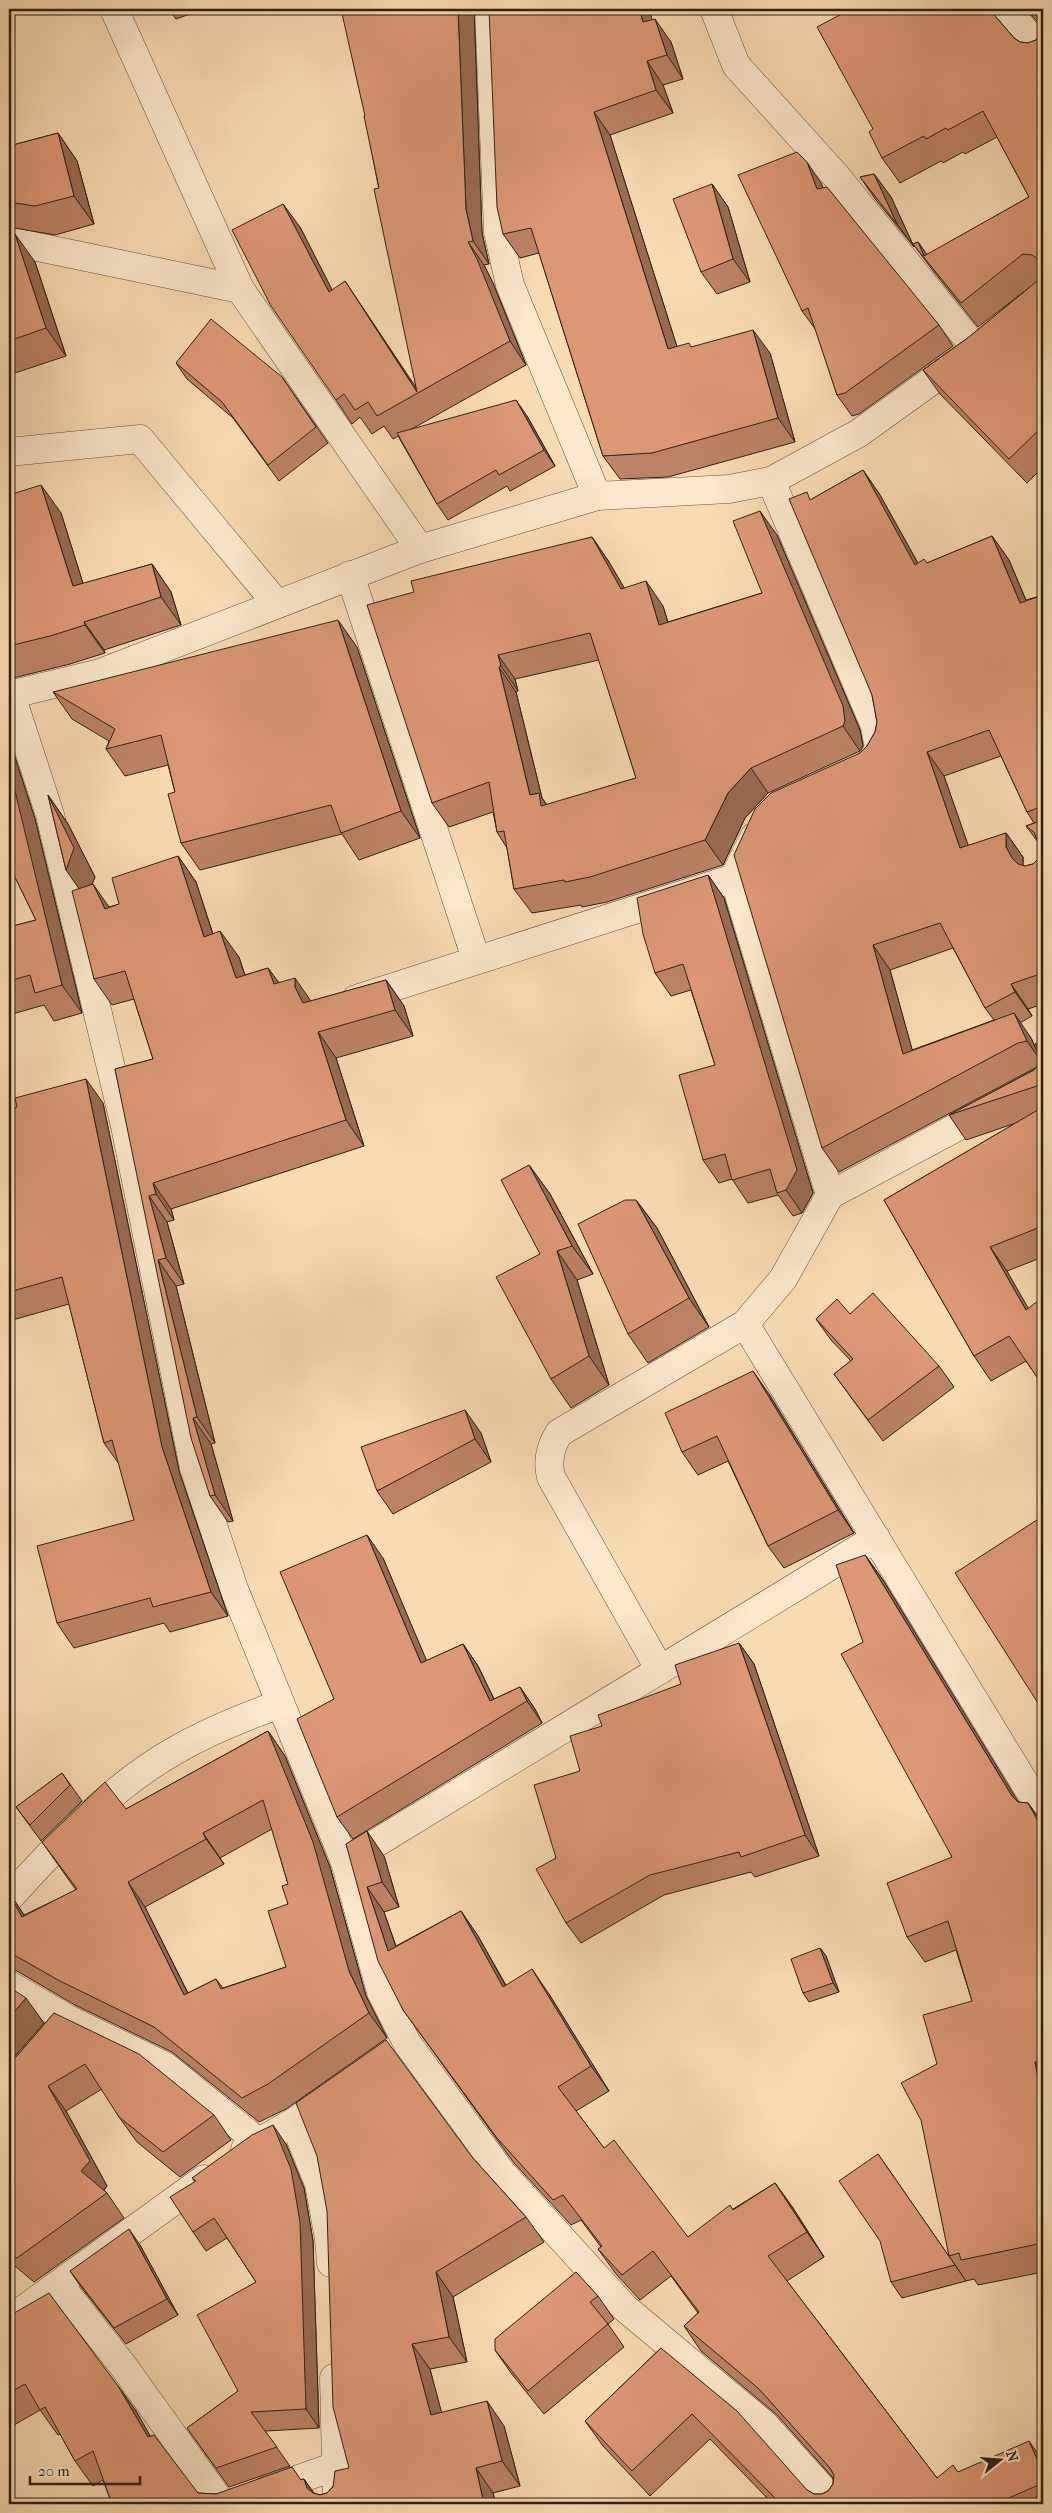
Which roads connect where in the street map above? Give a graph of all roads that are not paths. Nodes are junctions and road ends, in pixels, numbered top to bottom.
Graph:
1 (114, 9) edge
2 (489, 9) edge
3 (714, 9) edge
4 (1006, 9) edge
5 (1043, 52) edge
6 (9, 241) edge
7 (240, 289) junction
8 (999, 330) edge
9 (976, 349) junction
10 (9, 452) edge
11 (771, 481) junction
12 (597, 496) junction
13 (420, 549) junction
14 (350, 575) junction
15 (277, 604) junction
16 (10, 695) edge
17 (849, 775) edge
18 (766, 818) edge
19 (734, 878) junction
20 (476, 959) junction
21 (328, 1008) edge
22 (1043, 1081) edge
23 (830, 1195) junction
24 (745, 1324) junction
25 (876, 1538) junction
26 (660, 1670) junction
27 (280, 1704) junction
28 (1043, 1813) edge
29 (345, 1862) junction
30 (9, 1898) edge
31 (9, 1985) edge
32 (68, 2019) junction
33 (48, 2041) edge
34 (407, 2044) junction
35 (383, 2060) edge
36 (350, 2083) edge
37 (294, 2122) junction
38 (257, 2141) junction
39 (59, 2284) junction
40 (332, 2292) edge
41 (9, 2320) edge
42 (334, 2357) edge
43 (336, 2466) junction
44 (222, 2504) edge
45 (228, 2504) edge
46 (337, 2504) edge
47 (836, 2504) edge

1 - 7 street
2 - 12 street
3 - 9 street
4 - 5 street
6 - 7 street
7 - 13 street
8 - 9 street
9 - 11 street
10 - 15 street
11 - 12 street
11 - 17 street
12 - 13 street
13 - 14 street
14 - 15 street
14 - 20 street
15 - 16 street
16 - 27 street
18 - 19 street
19 - 20 street
19 - 23 street
20 - 21 street
22 - 23 street
23 - 24 street
24 - 25 street
24 - 26 street
25 - 26 street
25 - 28 street
26 - 29 street
27 - 29 street
27 - 30 street
29 - 34 street
31 - 32 street
32 - 33 street
32 - 38 street
34 - 35 street
34 - 47 street
36 - 37 street
37 - 38 street
37 - 40 street
38 - 39 street
39 - 41 street
39 - 44 street
42 - 43 street
43 - 45 street
43 - 46 street

